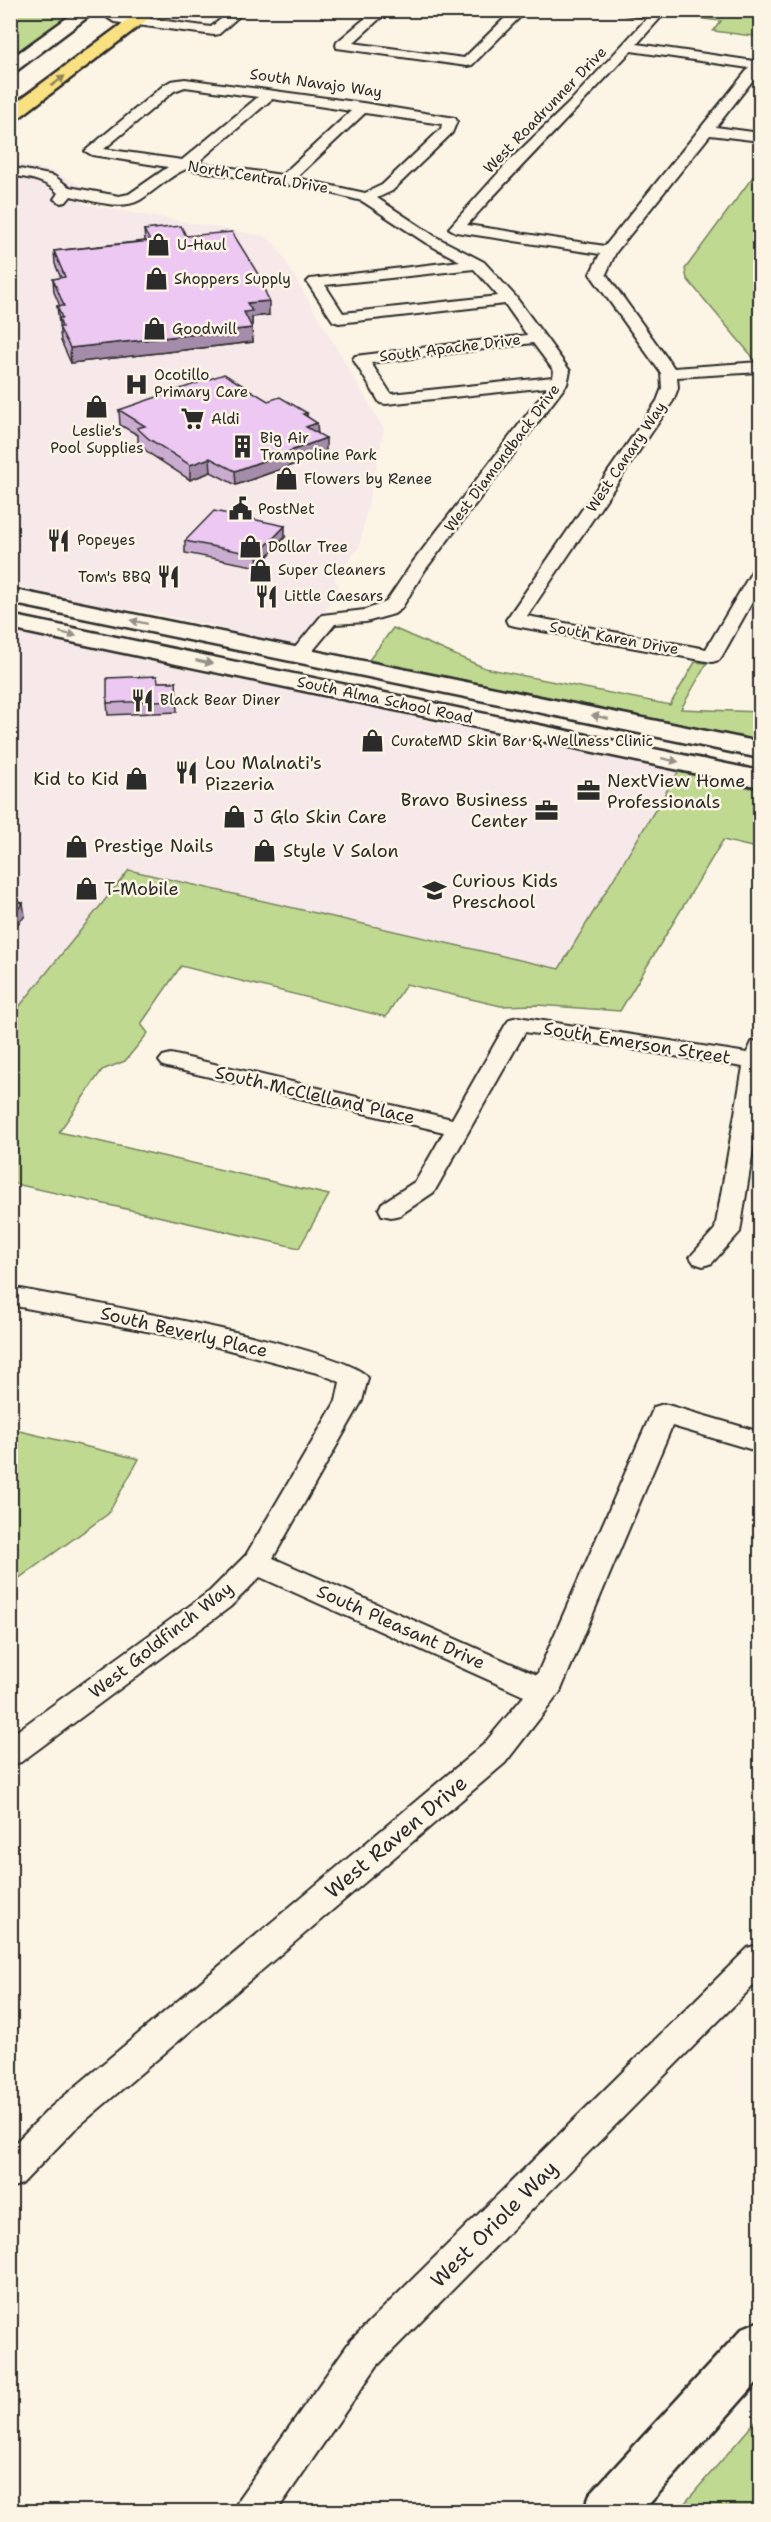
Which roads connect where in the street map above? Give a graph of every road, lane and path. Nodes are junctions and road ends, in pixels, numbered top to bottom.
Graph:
1 (89, 10) edge
2 (240, 10) edge
3 (383, 10) edge
4 (521, 10) edge
5 (625, 10) edge
6 (132, 15) edge
7 (629, 47) junction
8 (67, 52) dead end
9 (760, 64) edge
10 (10, 67) edge
11 (270, 94) junction
12 (363, 107) junction
13 (10, 116) edge
14 (707, 130) junction
15 (760, 137) edge
16 (92, 152) joint
17 (185, 165) junction
18 (10, 171) edge
19 (10, 180) edge
20 (285, 180) junction
21 (63, 195) junction
22 (367, 198) junction
23 (415, 229) joint
24 (609, 251) junction
25 (476, 264) junction
26 (510, 299) junction
27 (538, 338) junction
28 (760, 367) edge
29 (669, 374) junction
30 (561, 381) junction
31 (757, 585) edge
32 (10, 596) edge
33 (515, 620) joint
34 (10, 622) edge
35 (290, 653) junction
36 (263, 675) junction
37 (460, 688) junction
38 (760, 750) edge
39 (760, 779) edge
40 (758, 1055) edge
41 (171, 1062) dead end
42 (458, 1128) junction
43 (391, 1209) dead end
44 (703, 1257) dead end
45 (10, 1296) edge
46 (355, 1378) joint
47 (760, 1442) edge
48 (256, 1563) junction
49 (545, 1692) junction
50 (10, 1753) edge
51 (760, 1958) edge
52 (10, 2172) edge
53 (760, 2344) edge
54 (253, 2511) edge
55 (608, 2511) edge

1 - 10 main road
2 - 6 street
3 - 4 street
5 - 7 street, West Roadrunner Drive
6 - 8 main road
13 -> 6 main road
7 - 9 street
7 - 24 street, West Roadrunner Drive
9 - 14 street
11 - 12 street, South Navajo Way
11 - 16 street, South Navajo Way
11 - 17 street
12 - 20 street
12 - 22 street, South Navajo Way
14 - 15 street
14 - 24 street
16 - 17 street, North Central Drive
17 - 20 street, North Central Drive
17 - 21 street
18 - 21 street
19 - 21 street
20 - 22 street, North Central Drive
22 - 23 street, North Central Drive
23 - 25 street, West Diamondback Drive
24 - 29 street
25 - 26 street, West Diamondback Drive
25 - 26 street
26 - 27 street, West Diamondback Drive
27 - 30 street, West Diamondback Drive
27 - 30 street, South Apache Drive
28 - 29 street
29 - 33 street, West Canary Way
30 - 35 street, West Diamondback Drive
31 - 33 street, South Karen Drive
35 -> 32 main road, South Alma School Road
34 -> 36 main road, South Alma School Road
35 - 37 main road, South Alma School Road
36 - 37 main road
36 -> 39 main road, South Alma School Road
38 -> 37 main road, South Alma School Road
40 - 42 street, South Emerson Street
40 - 44 street
41 - 42 street, South McClelland Place
42 - 43 street
45 - 46 street, South Beverly Place
46 - 48 street, West Goldfinch Way
47 - 49 street, West Raven Drive
48 - 49 street, South Pleasant Drive
48 - 50 street, West Goldfinch Way
49 - 52 street, West Raven Drive
51 - 54 street, West Oriole Way
53 - 55 main road

